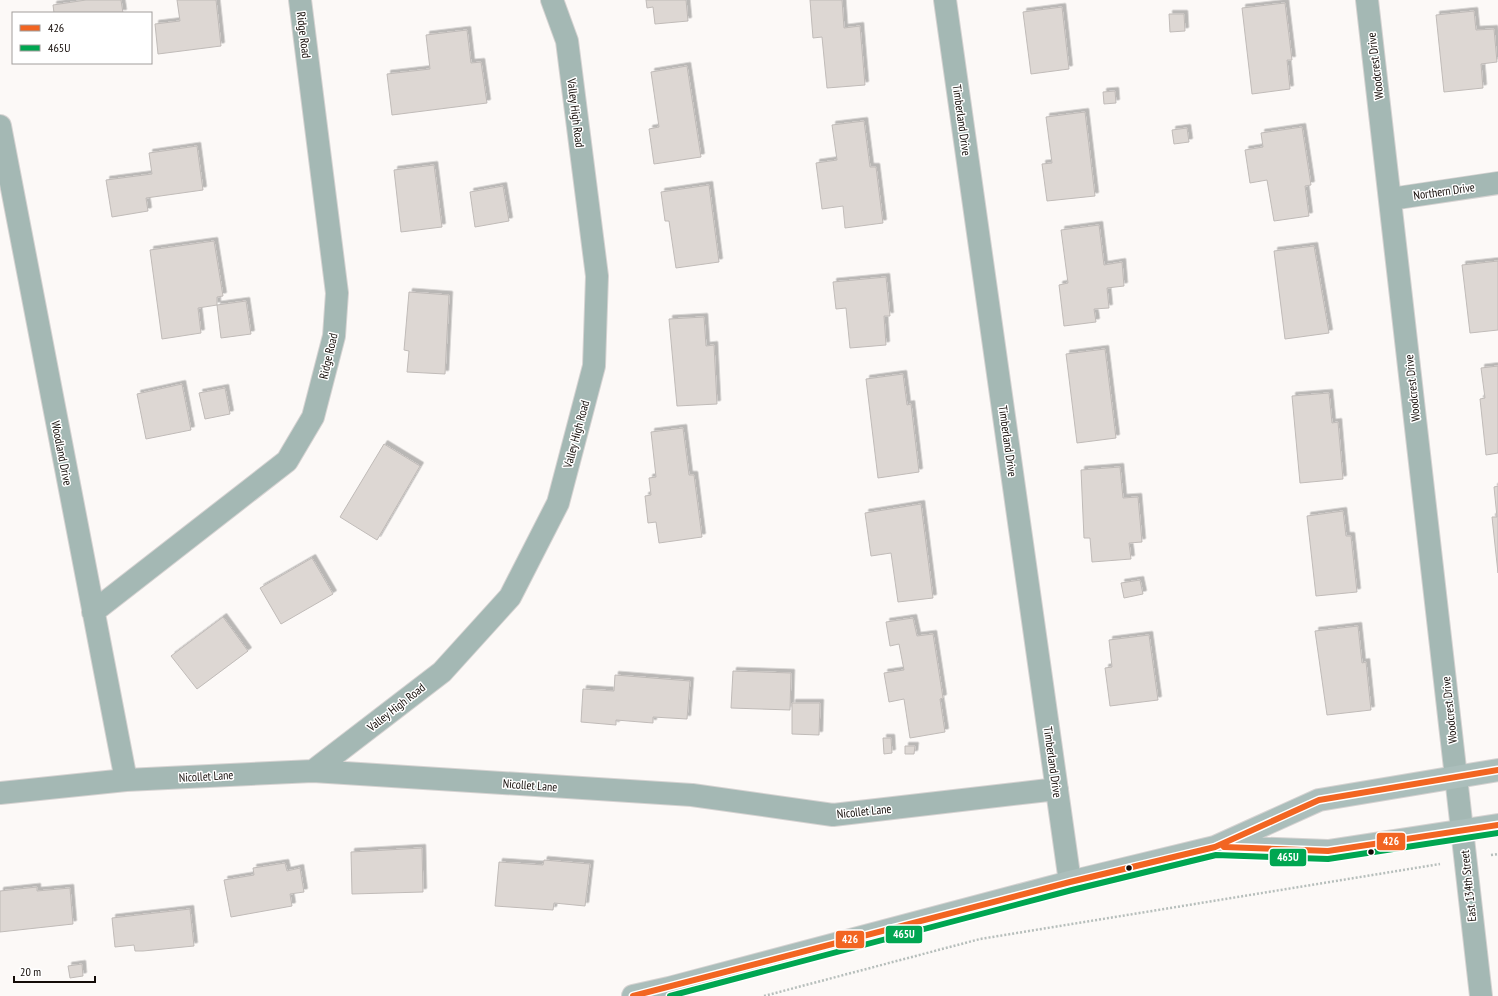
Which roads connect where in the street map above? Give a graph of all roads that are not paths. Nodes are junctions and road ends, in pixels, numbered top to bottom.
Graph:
1 (300, 0) edge
2 (552, 0) edge
3 (945, 0) edge
4 (1367, 0) edge
5 (0, 126) edge
6 (1498, 183) edge
7 (1391, 199) junction
8 (93, 612) junction
9 (1498, 770) edge
10 (313, 771) junction
11 (1456, 777) junction
12 (126, 780) junction
13 (1057, 789) junction
14 (0, 793) edge
15 (1498, 824) edge
16 (1462, 830) junction
17 (1215, 847) junction
18 (1070, 882) junction
19 (669, 992) edge
20 (633, 996) edge
21 (1481, 996) edge

1 - 8 street, Ridge Road
2 - 10 street, Valley High Road
3 - 13 street, Timberland Drive
4 - 7 street, Woodcrest Drive
5 - 8 street, Woodland Drive
6 - 7 street, Northern Drive
7 - 11 street, Woodcrest Drive
8 - 12 street, Woodland Drive
9 - 11 main road
10 - 12 street, Nicollet Lane
10 - 13 street, Nicollet Lane
11 - 16 street, East 134th Street
11 - 17 main road
12 - 14 street, Nicollet Lane
13 - 18 street, Timberland Drive
15 - 16 main road
16 - 17 main road
16 - 21 street, East 134th Street
17 - 18 main road
18 - 19 main road
19 - 20 main road

